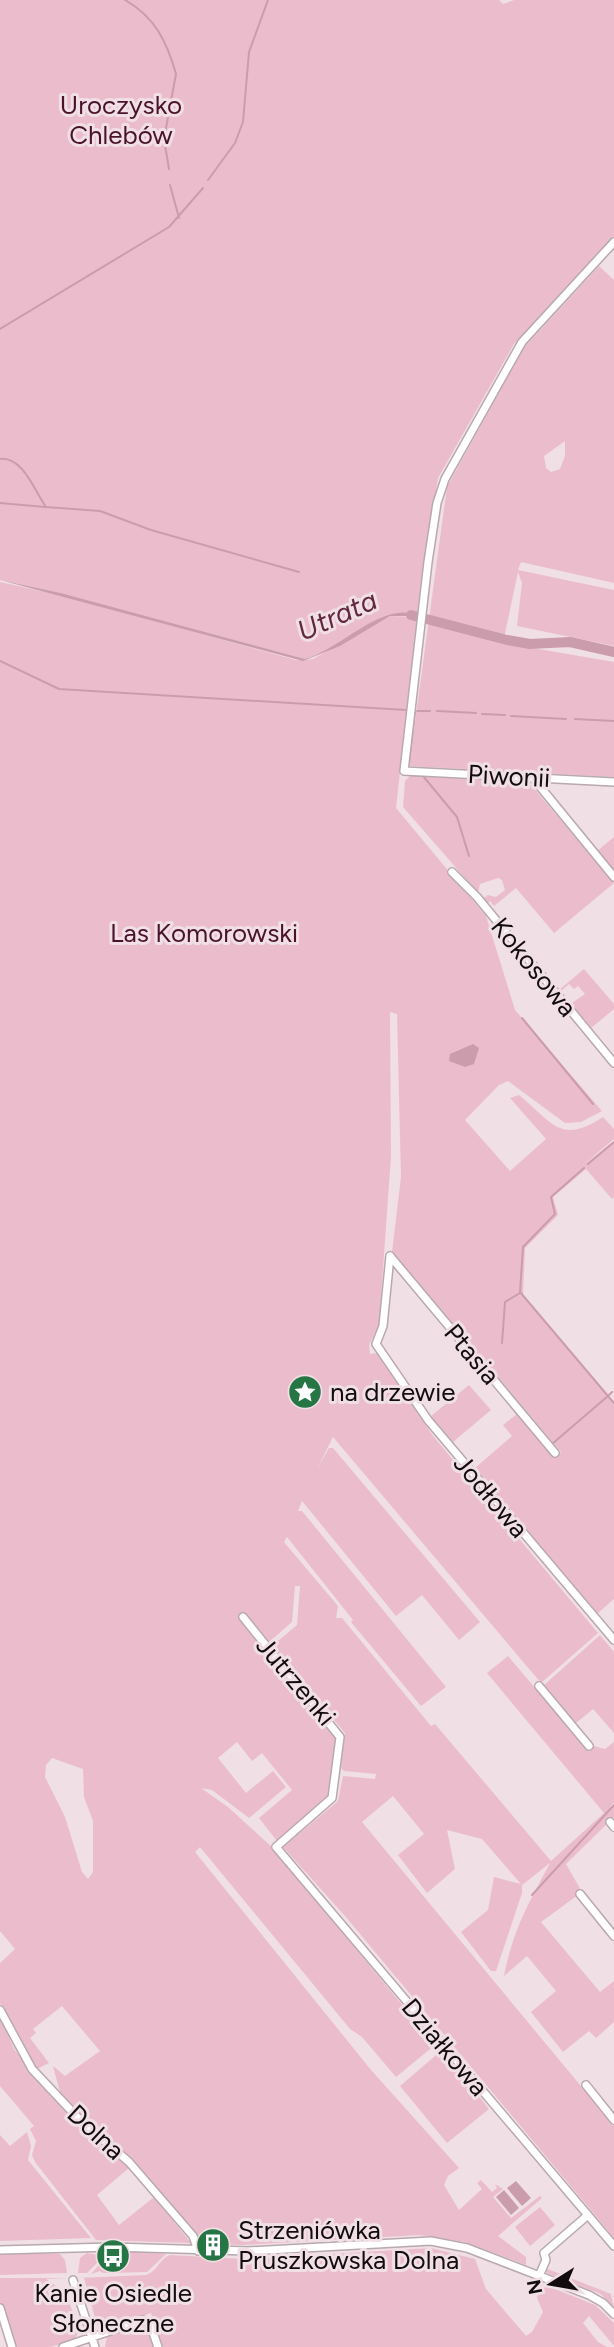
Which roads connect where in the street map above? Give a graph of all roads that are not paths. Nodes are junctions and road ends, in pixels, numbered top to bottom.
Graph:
1 (614, 242) edge
2 (533, 778) junction
3 (614, 782) edge
4 (452, 872) dead end
5 (614, 877) edge
6 (614, 1063) edge
7 (376, 1344) joint
8 (555, 1453) dead end
9 (243, 1617) dead end
10 (614, 1640) edge
11 (539, 1686) dead end
12 (589, 1746) dead end
13 (276, 1847) joint
14 (580, 1894) dead end
15 (614, 1936) edge
16 (0, 2010) edge
17 (586, 2085) dead end
18 (614, 2120) edge
19 (588, 2215) junction
20 (614, 2246) edge
21 (0, 2250) edge
22 (198, 2251) junction
23 (539, 2276) junction
24 (74, 2280) dead end
25 (0, 2308) edge
26 (614, 2314) edge
27 (91, 2337) junction
28 (12, 2347) edge
29 (63, 2347) edge
30 (94, 2347) edge
31 (158, 2347) edge

1 - 2 street, Piwonii
2 - 3 street, Piwonii
2 - 5 street
4 - 6 street, Kokosowa
7 - 8 street, Ptasia
7 - 10 street, Jodłowa
9 - 13 street, Jutrzenki
11 - 12 street
13 - 19 street, Działkowa
14 - 15 street
16 - 22 street, Dolna
17 - 18 street
19 - 20 street, Działkowa
19 - 23 street
21 - 22 street
22 - 23 street
23 - 26 street
24 - 27 street
25 - 28 street
27 - 29 street
27 - 30 street
27 - 31 street

